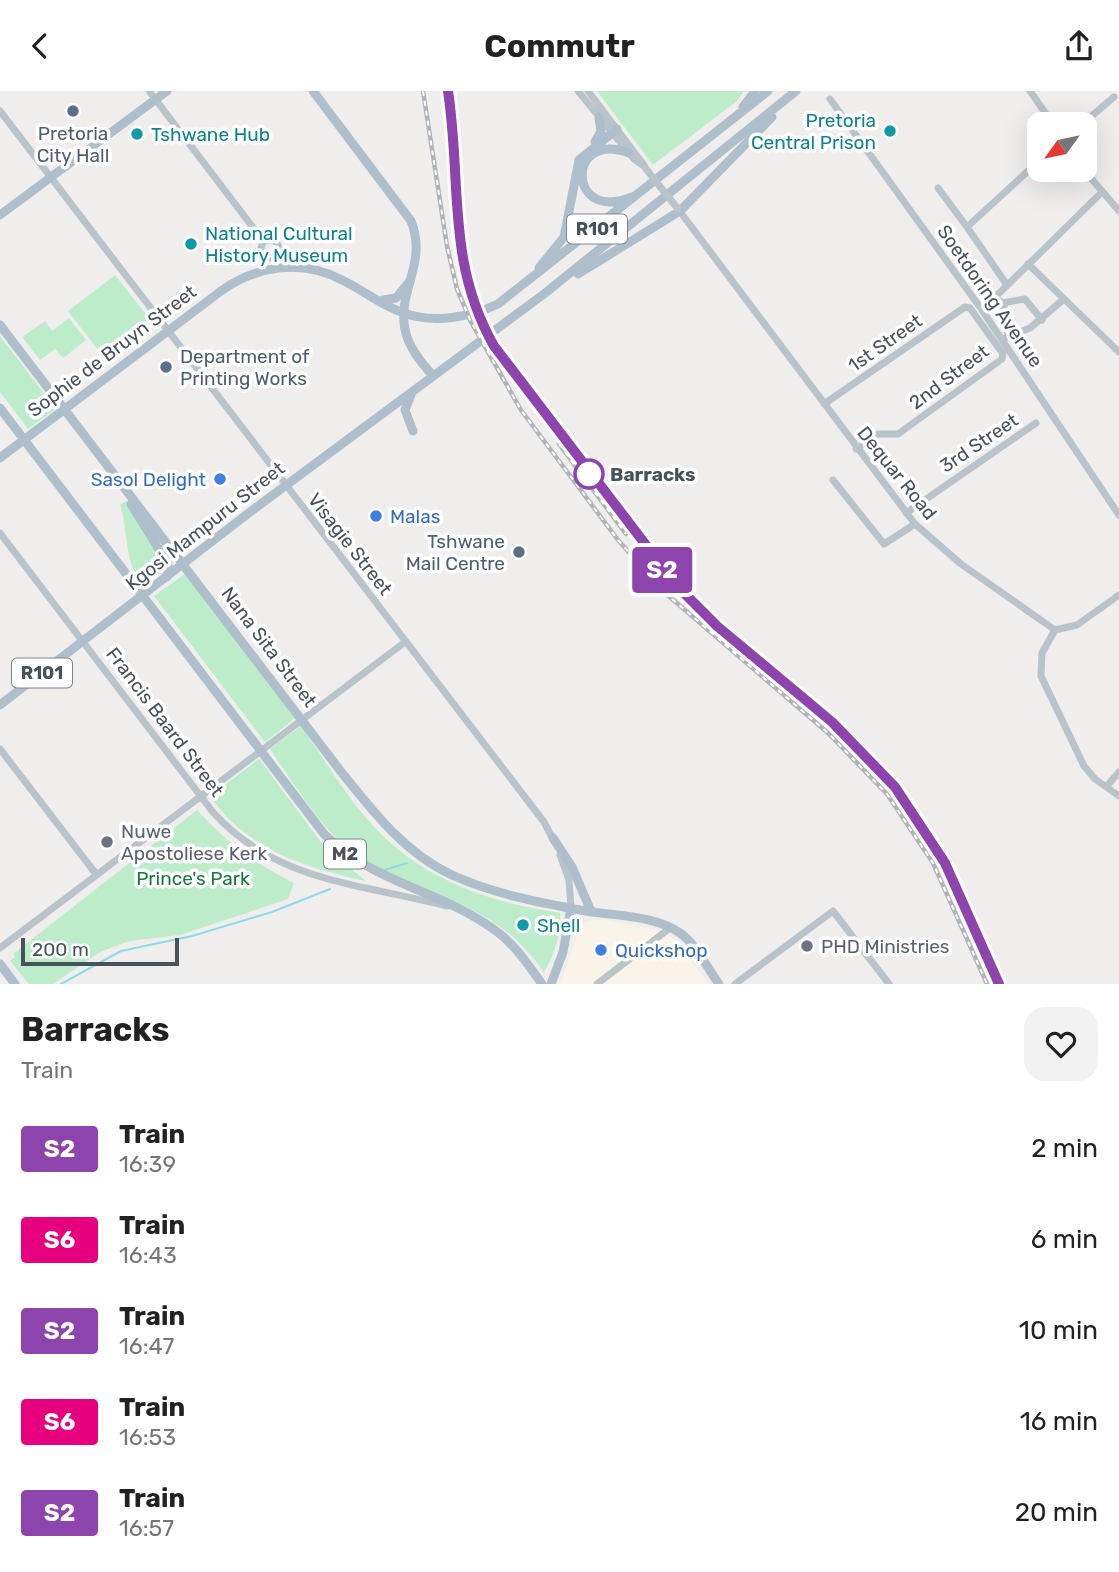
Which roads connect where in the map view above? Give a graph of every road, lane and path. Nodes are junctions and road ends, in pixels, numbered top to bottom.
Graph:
1 (149, 91) edge
2 (167, 91) edge
3 (313, 91) edge
4 (578, 91) edge
5 (588, 91) edge
6 (755, 91) edge
7 (768, 91) edge
8 (1042, 91) edge
9 (792, 93) edge
10 (1032, 94) edge
11 (1114, 97) dead end
12 (156, 99) junction
13 (830, 99) dead end
14 (0, 111) edge
15 (1045, 112) edge
16 (1096, 112) edge
17 (599, 118) junction
18 (733, 120) junction
19 (616, 133) junction
20 (597, 147) junction
21 (629, 153) junction
22 (646, 168) junction
23 (1027, 172) edge
24 (50, 177) junction
25 (1093, 182) edge
26 (653, 184) junction
27 (939, 188) dead end
28 (1101, 193) junction
29 (679, 210) junction
30 (1119, 211) edge
31 (0, 215) edge
32 (967, 227) junction
33 (264, 242) dead end
34 (1028, 264) junction
35 (413, 276) junction
36 (1007, 285) junction
37 (551, 288) junction
38 (996, 296) junction
39 (374, 298) junction
40 (1064, 299) junction
41 (1002, 303) junction
42 (498, 304) junction
43 (965, 307) joint
44 (982, 310) junction
45 (404, 313) junction
46 (1042, 320) junction
47 (0, 325) edge
48 (169, 330) junction
49 (1005, 338) junction
50 (1119, 352) edge
51 (433, 376) junction
52 (413, 391) junction
53 (824, 404) junction
54 (0, 408) edge
55 (65, 410) junction
56 (1036, 423) dead end
57 (413, 431) dead end
58 (24, 440) junction
59 (856, 449) junction
60 (0, 458) edge
61 (115, 475) junction
62 (833, 480) dead end
63 (285, 485) junction
64 (906, 513) junction
65 (1119, 515) edge
66 (915, 524) junction
67 (0, 533) edge
68 (183, 565) junction
69 (164, 580) junction
70 (1119, 595) edge
71 (143, 597) junction
72 (1055, 629) junction
73 (84, 641) junction
74 (405, 642) junction
75 (0, 705) edge
76 (302, 720) junction
77 (0, 749) edge
78 (260, 751) junction
79 (1119, 772) edge
80 (1107, 786) junction
81 (1119, 796) edge
82 (202, 798) junction
83 (553, 838) junction
84 (96, 874) junction
85 (571, 908) junction
86 (465, 911) junction
87 (591, 911) junction
88 (670, 928) junction
89 (0, 947) edge
90 (0, 964) edge
91 (15, 984) edge
92 (542, 984) edge
93 (551, 984) edge
94 (597, 984) edge
95 (719, 984) edge
96 (735, 984) edge
97 (889, 984) edge

1 - 12 street
2 - 12 main road
3 - 35 main road
4 - 17 street
5 - 19 street
6 - 18 main road
7 - 18 main road, R101
8 - 10 street
9 - 29 main road
9 - 37 main road, R101
10 - 15 street
11 - 16 street
12 - 24 main road
12 - 33 street
13 - 44 street, Soetdoring Avenue
14 - 24 street, Visagie Street
17 - 19 street
17 - 20 main road
18 - 26 main road, R101
19 - 20 main road
19 - 21 street
19 - 22 street
20 - 21 main road
20 - 26 main road
20 - 42 main road
21 - 22 street
22 - 29 street, Dequar Road, bridge
23 - 32 street
24 - 31 main road
24 - 48 street, Visagie Street
25 - 28 street
26 - 42 main road, R101
27 - 32 street
28 - 30 street
28 - 34 street
29 - 37 main road
29 - 53 street, Dequar Road
32 - 36 street
34 - 36 street
34 - 40 street
35 - 39 main road
35 - 45 main road
36 - 38 street
37 - 51 main road, R101
38 - 41 street
38 - 44 street
39 - 45 main road, Sophie de Bruyn Street / R101
39 - 48 main road, Sophie de Bruyn Street / R101
40 - 46 street
40 - 50 street
41 - 46 street
41 - 49 street
42 - 45 main road, R101
43 - 53 street, 1st Street
43 - 59 street, 2nd Street
44 - 49 street, Soetdoring Avenue
45 - 51 main road
46 - 49 street
47 - 55 main road, Nana Sita Street / M2
48 - 55 main road, Sophie de Bruyn Street / R101
48 - 63 street, Visagie Street
49 - 65 street, Soetdoring Avenue
51 - 52 main road, Kgosi Mampuru Street / R101
52 - 57 main road
52 - 63 main road, Kgosi Mampuru Street / R101
53 - 59 street, Dequar Road
54 - 58 main road, M2
55 - 58 main road, Sophie de Bruyn Street / R101
55 - 61 main road, Nana Sita Street / M2
56 - 64 street, 3rd Street
58 - 60 main road, Sophie de Bruyn Street / R101
58 - 71 main road, M2
59 - 64 street, Dequar Road
61 - 68 main road, Nana Sita Street / M2
61 - 69 main road
62 - 66 street
63 - 68 main road, Kgosi Mampuru Street / R101
63 - 74 street, Visagie Street
64 - 66 street, Dequar Road
66 - 72 street, Dequar Road
67 - 73 street, Francis Baard Street
68 - 69 main road, Kgosi Mampuru Street / R101
68 - 76 main road, Nana Sita Street / M2
69 - 71 main road, Kgosi Mampuru Street / R101
70 - 72 street
71 - 73 main road, Kgosi Mampuru Street / R101
71 - 78 main road, M2
72 - 80 street
73 - 75 main road, Kgosi Mampuru Street / R101
73 - 82 street, Francis Baard Street
74 - 76 street
74 - 83 street, Visagie Street
76 - 78 street
76 - 85 main road, Nana Sita Street / M2
77 - 84 street
78 - 82 street
78 - 86 main road, M2
79 - 80 street
80 - 81 street
82 - 84 street
82 - 86 street, Francis Baard Street
83 - 85 street, Visagie Street
83 - 87 main road
84 - 89 street
85 - 87 main road, M2
85 - 93 main road
86 - 92 main road, M2
87 - 88 main road, M2
88 - 94 street
88 - 95 main road, M2
90 - 91 main road
96 - 97 street

